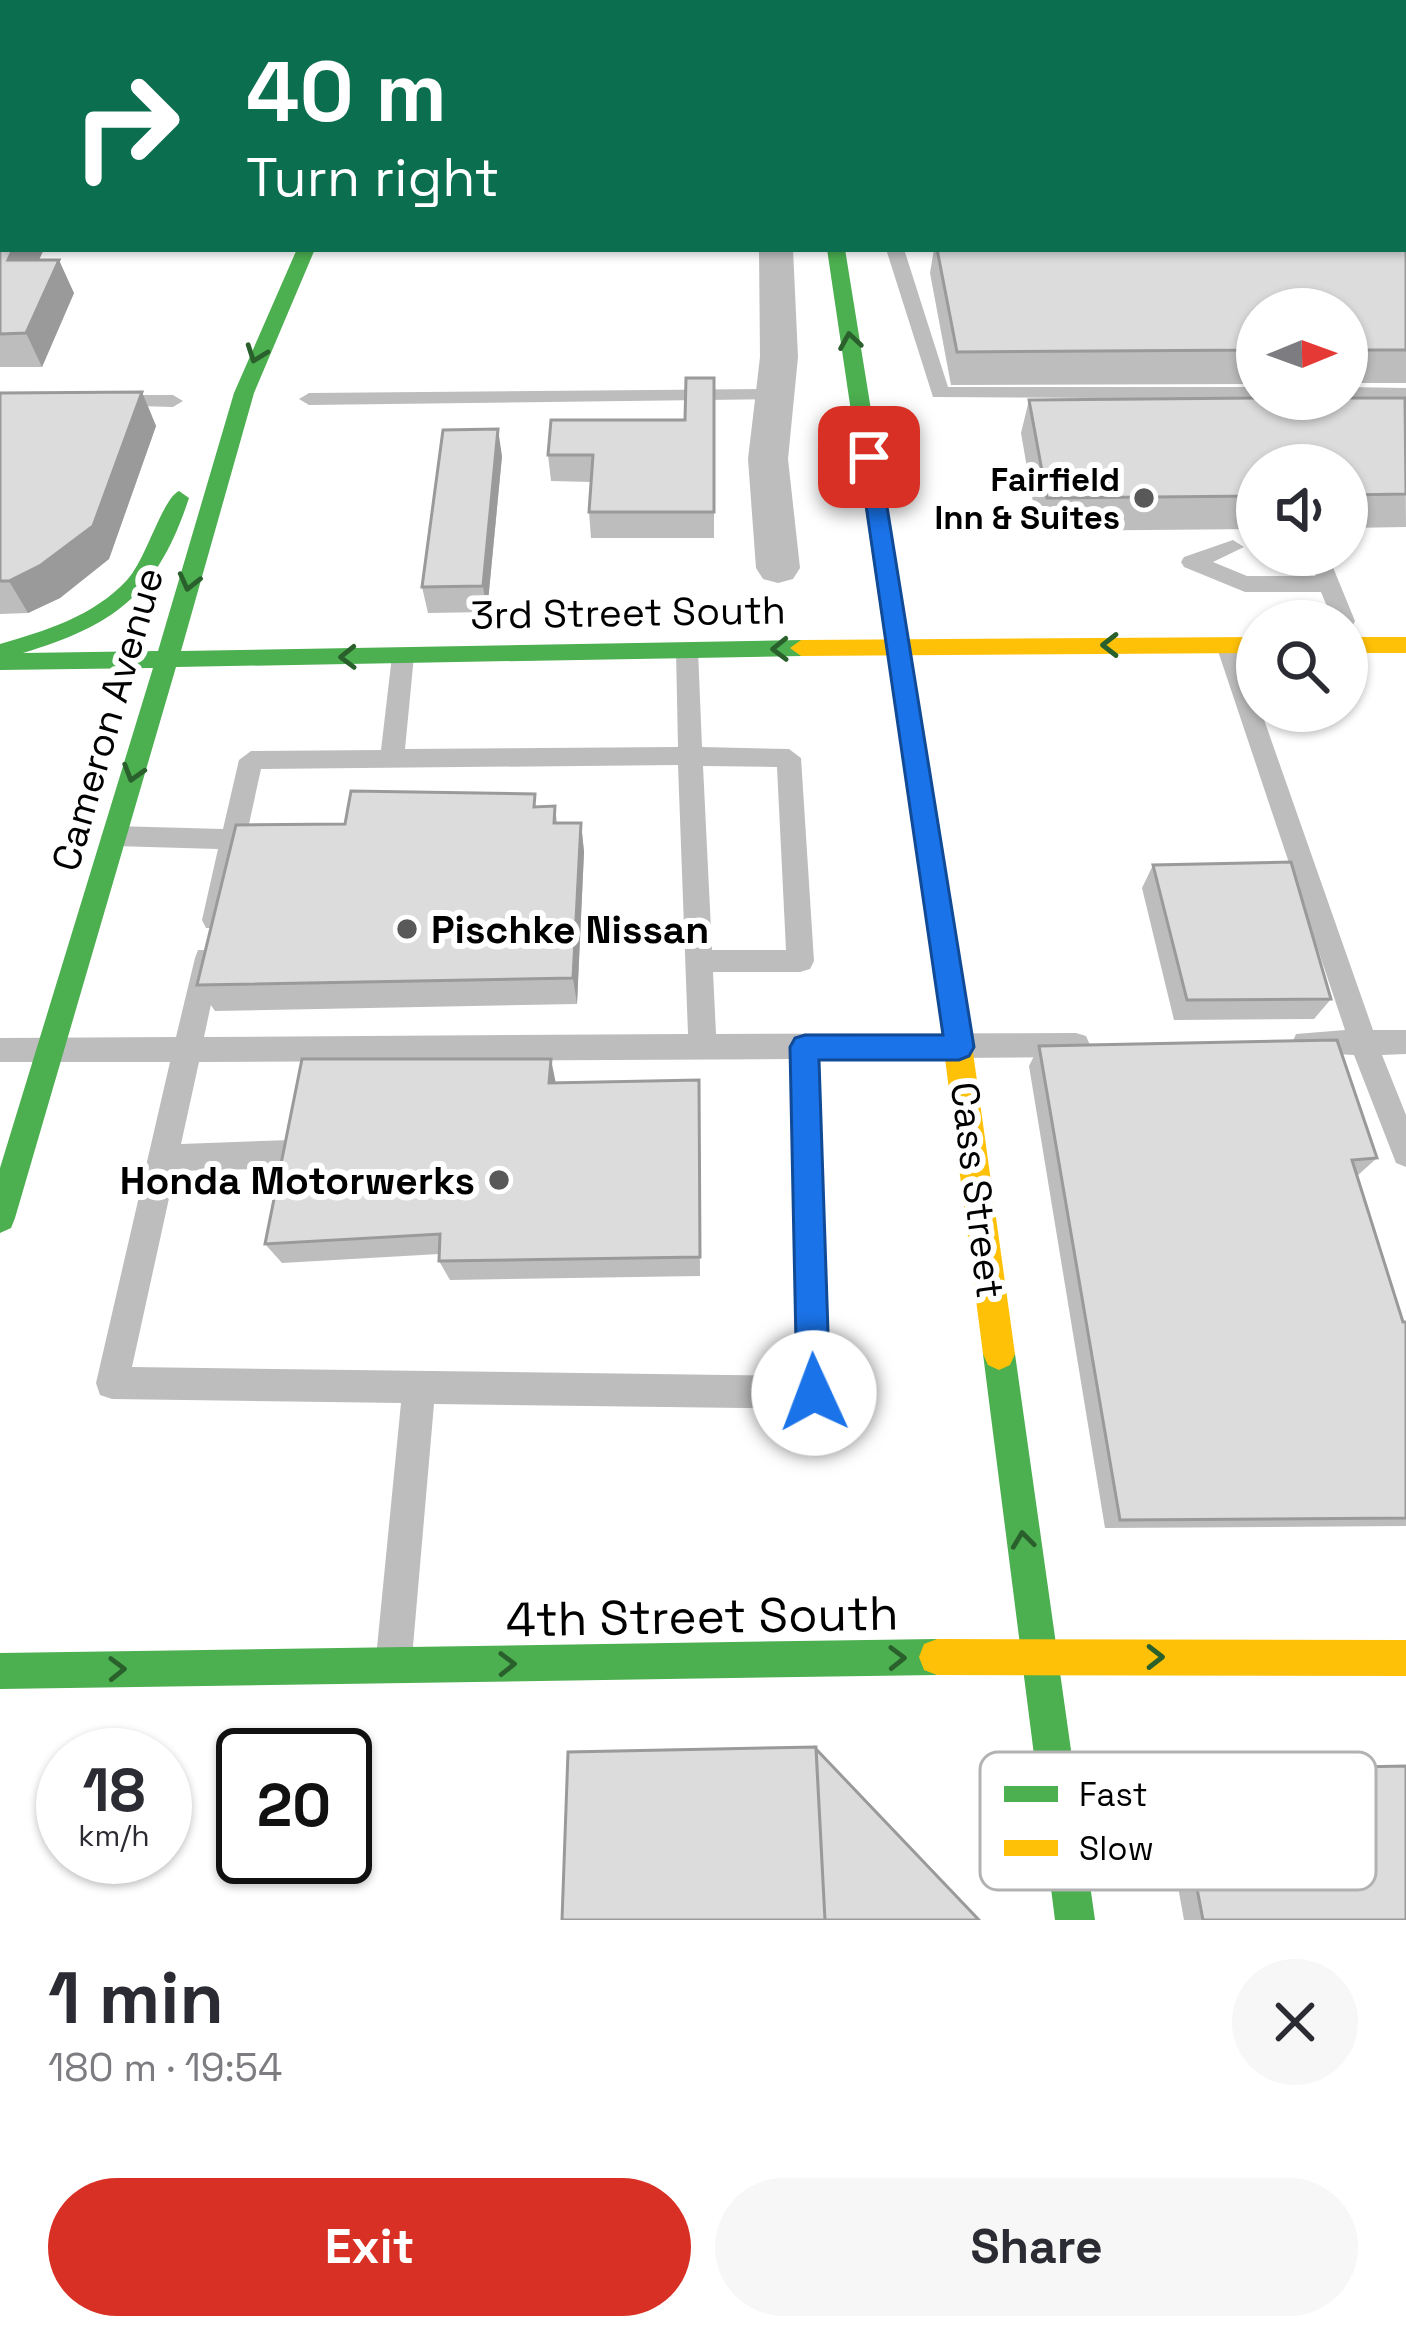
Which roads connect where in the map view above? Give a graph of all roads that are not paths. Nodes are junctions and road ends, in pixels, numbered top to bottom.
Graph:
1 (304, 252) edge
2 (776, 252) edge
3 (836, 252) edge
4 (897, 252) edge
5 (1236, 393) edge
6 (1368, 393) edge
7 (1406, 394) edge
8 (777, 395) junction
9 (309, 399) dead end
10 (86, 401) edge
11 (172, 401) dead end
12 (181, 491) dead end
13 (1233, 548) dead end
14 (778, 568) dead end
15 (1327, 576) edge
16 (1330, 584) junction
17 (1336, 600) edge
18 (1368, 638) edge
19 (1227, 645) junction
20 (1236, 645) edge
21 (1406, 645) edge
22 (897, 646) junction
23 (686, 650) junction
24 (0, 652) edge
25 (403, 656) junction
26 (167, 661) junction
27 (0, 662) edge
28 (690, 756) junction
29 (392, 760) junction
30 (114, 836) junction
31 (230, 839) junction
32 (700, 962) junction
33 (1363, 1042) junction
34 (1406, 1042) edge
35 (1271, 1043) edge
36 (1109, 1045) edge
37 (805, 1047) junction
38 (959, 1047) junction
39 (191, 1048) junction
40 (703, 1048) junction
41 (0, 1049) edge
42 (50, 1049) junction
43 (1406, 1153) edge
44 (290, 1154) edge
45 (165, 1158) junction
46 (0, 1218) edge
47 (419, 1387) junction
48 (1038, 1656) junction
49 (1406, 1658) edge
50 (394, 1665) junction
51 (0, 1671) edge
52 (1051, 1752) edge
53 (1071, 1890) edge
54 (1075, 1920) edge

1 -> 26 main road, Cameron Avenue
2 - 8 street
22 -> 3 main road, Cass Street
4 - 5 lane
6 - 7 lane
8 - 9 lane
8 - 14 street
10 - 11 lane
12 - 24 main road
13 - 16 lane
15 - 16 lane
16 - 17 lane
18 - 21 main road
19 - 20 main road, 3rd Street South
19 -> 22 main road, 3rd Street South
19 - 33 lane
22 -> 23 main road, 3rd Street South
22 - 38 main road, Cass Street
23 - 25 main road, 3rd Street South
23 - 28 lane
25 -> 26 main road, 3rd Street South
25 - 29 lane
26 - 27 main road, 3rd Street South
26 -> 30 main road, Cameron Avenue
28 - 29 lane
28 - 32 lane
28 - 32 lane
29 - 31 lane
30 - 31 lane
30 - 42 main road, Cameron Avenue
31 - 39 lane
32 - 40 lane
33 - 34 lane
33 - 35 lane
33 - 43 lane
36 - 38 lane
37 - 38 lane
37 - 40 lane
37 - 47 lane
48 -> 38 main road, Cass Street
39 - 40 lane
39 - 42 lane
39 - 45 lane
41 - 42 lane
42 - 46 main road, Cameron Avenue
44 - 45 lane
45 - 47 lane
47 - 50 lane
48 -> 49 main road, 4th Street South
50 -> 48 main road, 4th Street South
48 - 52 main road, Cass Street
51 -> 50 main road, 4th Street South
53 - 54 main road, Cass Street

